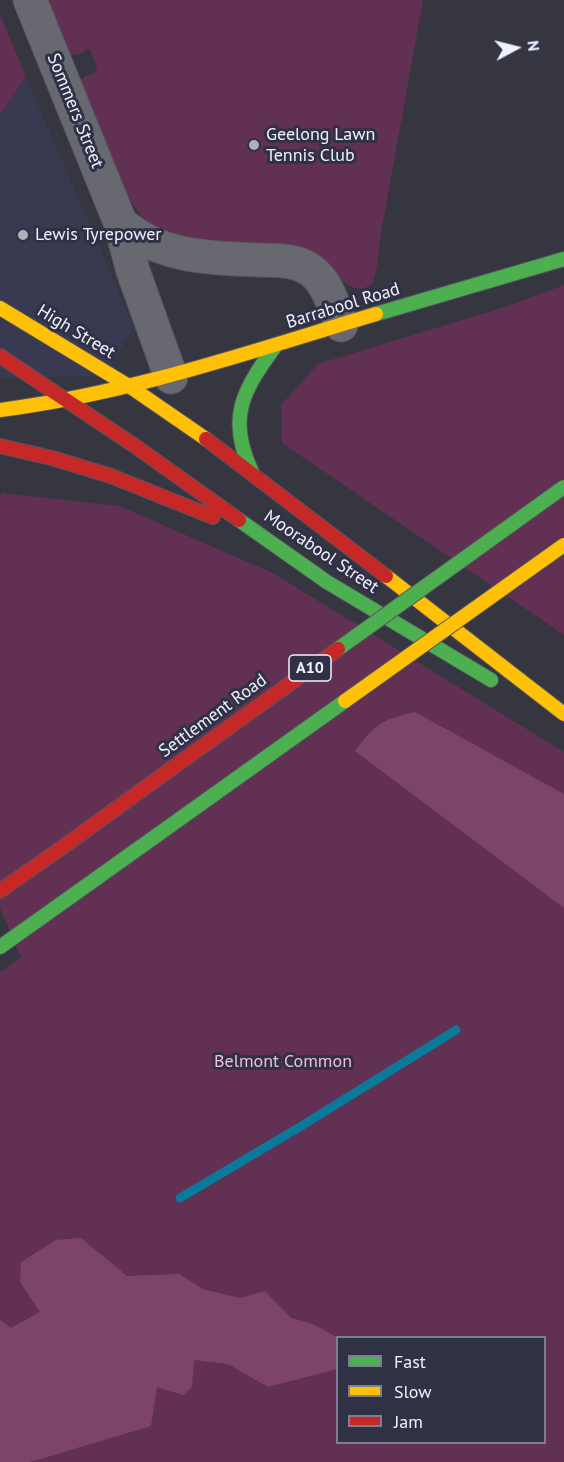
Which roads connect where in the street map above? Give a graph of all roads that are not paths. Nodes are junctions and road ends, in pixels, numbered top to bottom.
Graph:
1 (30, 0) edge
2 (120, 222) junction
3 (564, 259) edge
4 (0, 308) edge
5 (341, 325) junction
6 (276, 345) junction
7 (0, 356) edge
8 (171, 377) junction
9 (132, 388) junction
10 (69, 401) junction
11 (0, 410) edge
12 (0, 446) edge
13 (252, 472) junction
14 (564, 487) edge
15 (278, 545) junction
16 (564, 545) edge
17 (564, 715) edge
18 (0, 891) edge
19 (0, 947) edge

1 - 2 street, Sommers Street
2 - 5 street
2 - 8 street, Sommers Street
3 - 5 main road, Barrabool Road
4 - 9 main road, High Street
5 - 6 main road, Barrabool Road
6 - 8 main road, Barrabool Road
6 - 13 main road
7 - 10 main road
8 - 9 main road, Barrabool Road
9 - 10 main road, Barrabool Road
9 - 13 main road, Moorabool Street
10 - 11 main road, Barrabool Road
10 - 15 main road, Moorabool Street
12 - 15 main road
13 - 17 main road, Moorabool Street
14 - 18 main road, Settlement Road / A10, bridge
15 - 17 main road, Moorabool Street
16 - 19 main road, A10, bridge

